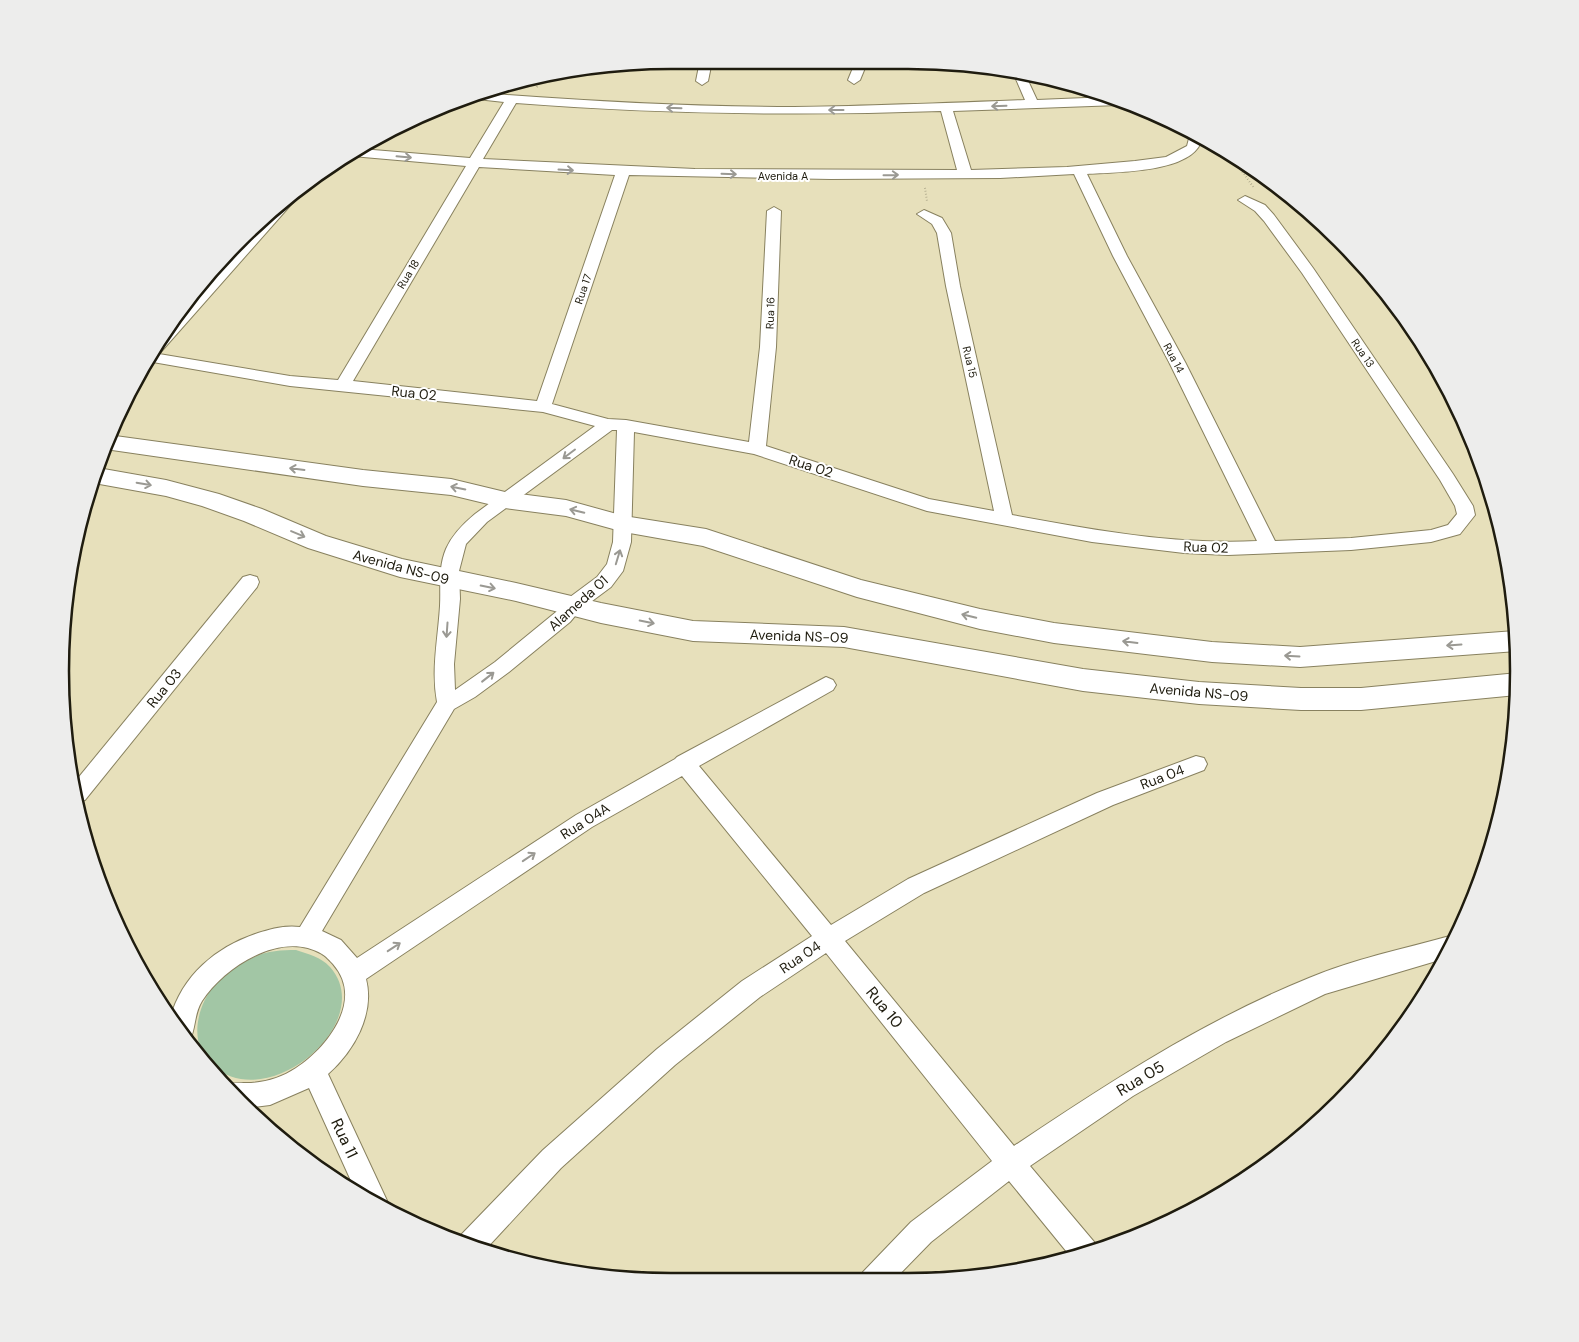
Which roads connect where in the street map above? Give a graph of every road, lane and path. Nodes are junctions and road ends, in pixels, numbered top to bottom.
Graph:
1 (704, 69) edge
2 (860, 69) edge
3 (1021, 79) edge
4 (854, 80) dead end
5 (702, 81) dead end
6 (489, 97) edge
7 (512, 99) junction
8 (1104, 102) edge
9 (1033, 105) junction
10 (946, 108) junction
11 (1195, 142) edge
12 (363, 154) edge
13 (474, 164) junction
14 (1240, 168) edge
15 (1079, 170) junction
16 (623, 172) junction
17 (965, 173) junction
18 (924, 174) junction
19 (1245, 200) dead end
20 (774, 211) dead end
21 (1262, 211) junction
22 (924, 214) joint
23 (260, 231) edge
24 (181, 321) edge
25 (157, 357) edge
26 (343, 385) junction
27 (543, 407) junction
28 (617, 425) junction
29 (114, 443) edge
30 (757, 449) junction
31 (101, 477) edge
32 (505, 500) junction
33 (1465, 517) joint
34 (1004, 518) junction
35 (624, 524) junction
36 (1269, 547) junction
37 (448, 580) junction
38 (250, 582) dead end
39 (573, 605) junction
40 (1509, 642) edge
41 (826, 685) dead end
42 (1510, 685) edge
43 (447, 703) junction
44 (684, 763) junction
45 (1196, 764) dead end
46 (80, 790) edge
47 (306, 938) junction
48 (829, 938) junction
49 (1442, 949) edge
50 (353, 974) junction
51 (183, 1024) edge
52 (314, 1072) junction
53 (243, 1094) edge
54 (1010, 1164) junction
55 (371, 1193) edge
56 (475, 1240) edge
57 (1081, 1248) edge
58 (882, 1273) edge

1 - 5 street
2 - 4 street
3 - 9 street
6 - 7 street
10 -> 7 street
7 - 13 street, Rua 18
8 - 9 street
9 -> 10 street
10 - 17 street
11 - 15 street, Avenida A
12 -> 13 street, Avenida A
13 -> 16 street, Avenida A
13 - 26 street, Rua 18
14 - 21 path
15 - 17 street, Avenida A
15 - 36 street, Rua 14
16 -> 18 street, Avenida A
16 - 27 street, Rua 17
17 - 18 street, Avenida A
18 - 22 path
19 - 21 street, Rua 13
20 - 30 street, Rua 16
21 - 33 street, Rua 13
22 - 34 street, Rua 15
23 - 24 street
25 - 26 street, Rua 02
26 - 27 street, Rua 02
27 - 28 street, Rua 02
28 - 30 street, Rua 02
28 -> 32 street
28 - 35 street, Alameda 01
32 -> 29 street
30 - 34 street, Rua 02
31 -> 37 street, Avenida NS-09
35 -> 32 street
32 - 37 street
33 - 36 street, Rua 02
34 - 36 street, Rua 02
39 -> 35 street, Alameda 01
40 -> 35 street
37 -> 39 street, Avenida NS-09
37 -> 43 street
38 - 46 street, Rua 03
39 -> 42 street, Avenida NS-09
43 -> 39 street, Alameda 01
41 - 44 street, Rua 04A
43 - 47 street
44 - 48 street, Rua 10
50 -> 44 street, Rua 04A
45 - 48 street, Rua 04
47 - 50 street
47 - 51 street
48 - 54 street, Rua 10
48 - 56 street, Rua 04
49 - 54 street, Rua 05
50 - 52 street
52 - 53 street
52 - 55 street, Rua 11
54 - 57 street, Rua 10
54 - 58 street, Rua 05

